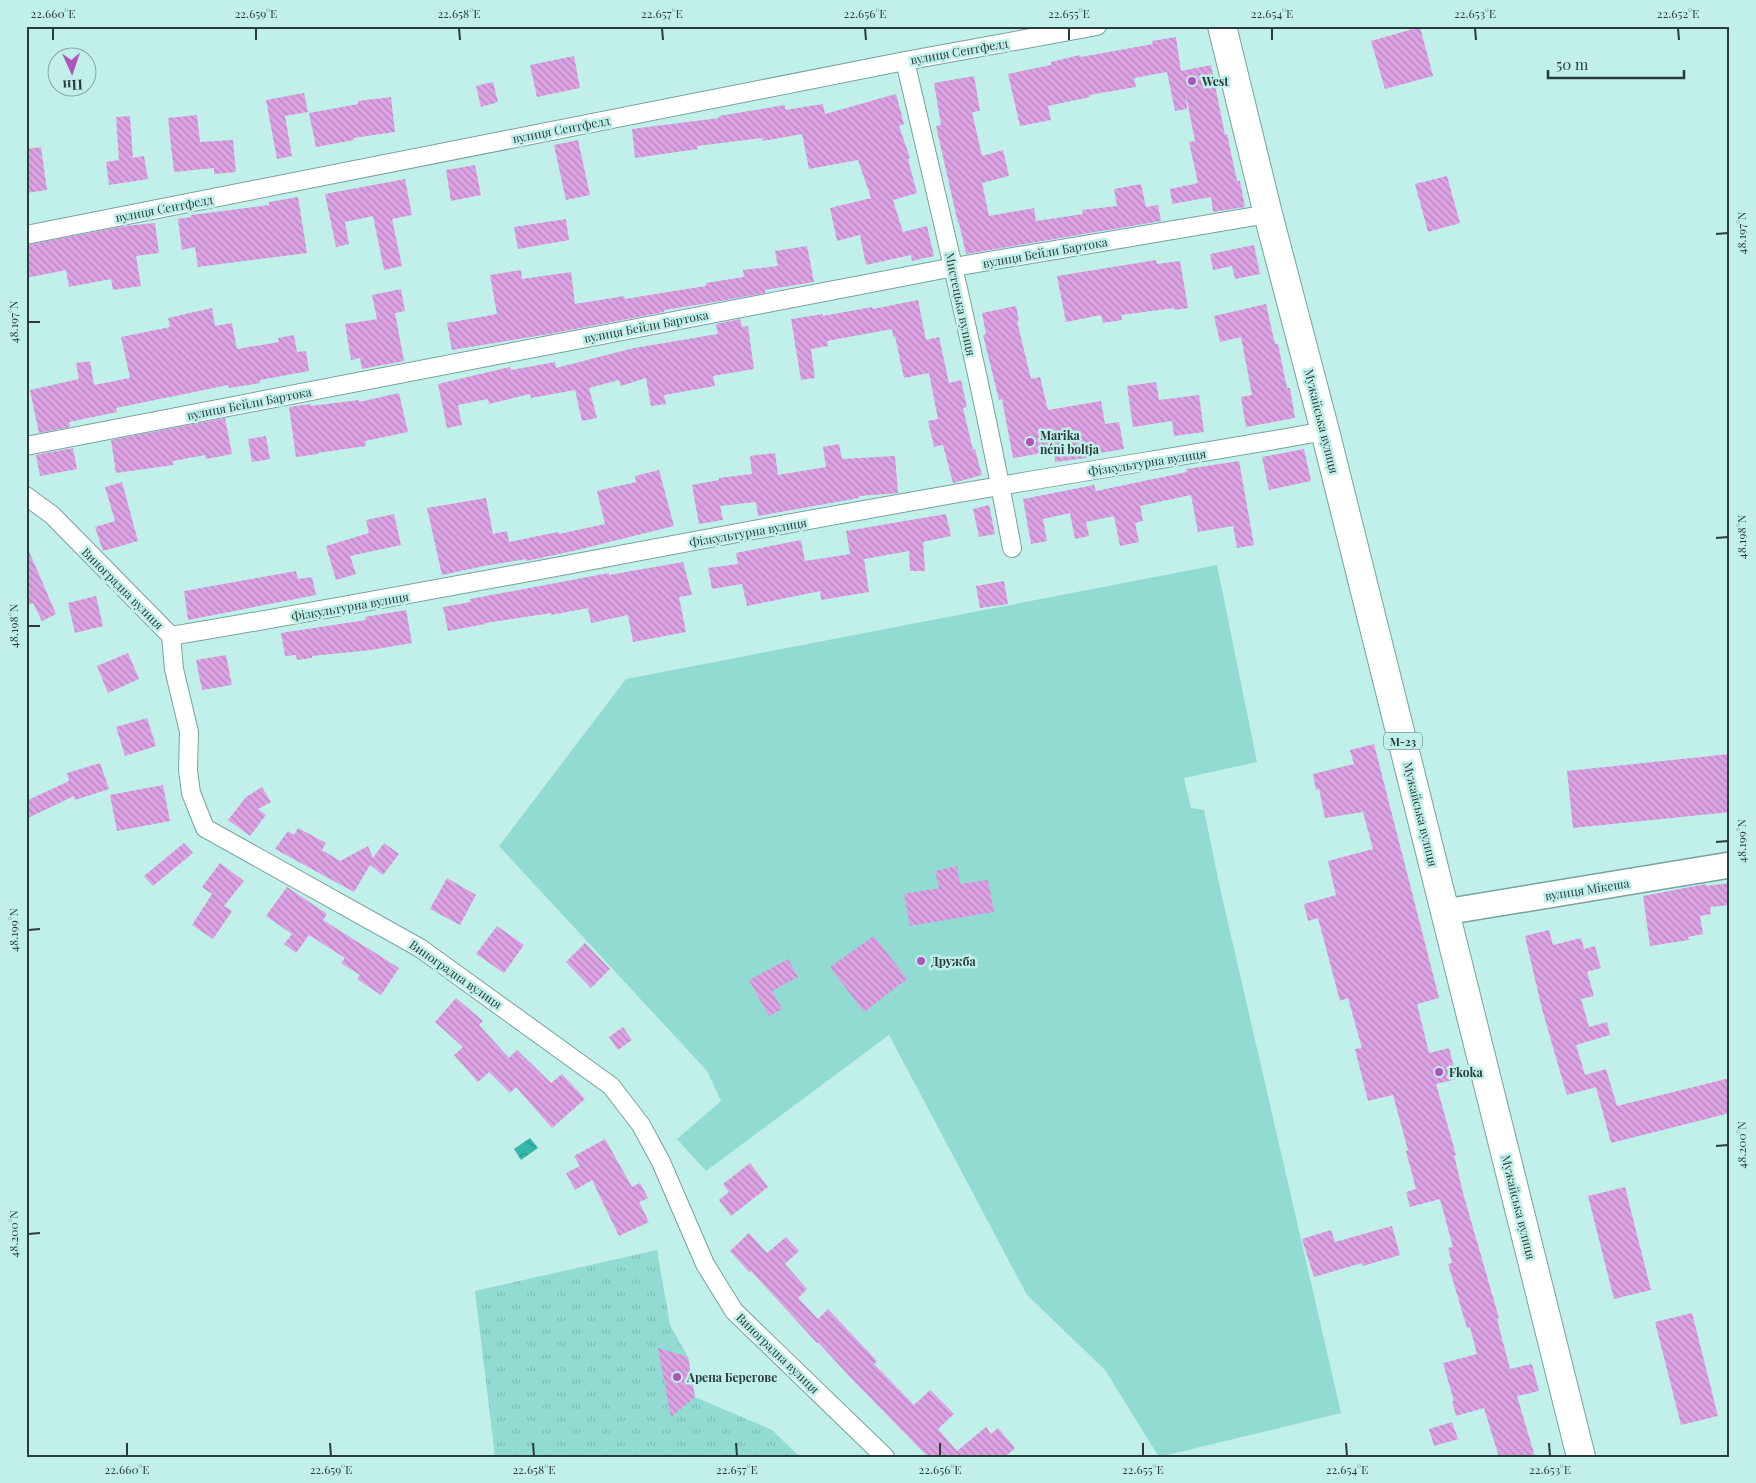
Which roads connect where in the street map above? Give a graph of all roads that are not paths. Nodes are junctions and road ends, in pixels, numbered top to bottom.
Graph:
1 (1097, 26) edge
2 (1222, 26) edge
3 (905, 61) junction
4 (1268, 214) junction
5 (26, 235) edge
6 (954, 267) junction
7 (1325, 431) junction
8 (26, 446) edge
9 (1000, 486) junction
10 (26, 496) edge
11 (1012, 548) dead end
12 (171, 636) junction
13 (1730, 865) edge
14 (1445, 912) junction
15 (885, 1457) edge
16 (1581, 1457) edge

1 - 3 street, вулиця Сентфелд
2 - 4 highway, Мужайська вулиця / М-23
3 - 5 street, вулиця Сентфелд
3 - 6 street, Мистецька вулиця
4 - 6 street, вулиця Бейли Бартока
4 - 7 highway, Мужайська вулиця / М-23
6 - 8 street, вулиця Бейли Бартока
6 - 9 street, Мистецька вулиця
7 - 9 street, Фізкультурна вулиця
7 - 14 highway, Мужайська вулиця / М-23
9 - 11 street, Мистецька вулиця
9 - 12 street, Фізкультурна вулиця
10 - 12 street, Виноградна вулиця
12 - 15 street, Виноградна вулиця
13 - 14 main road, вулиця Мікеша
14 - 16 highway, Мужайська вулиця / М-23

